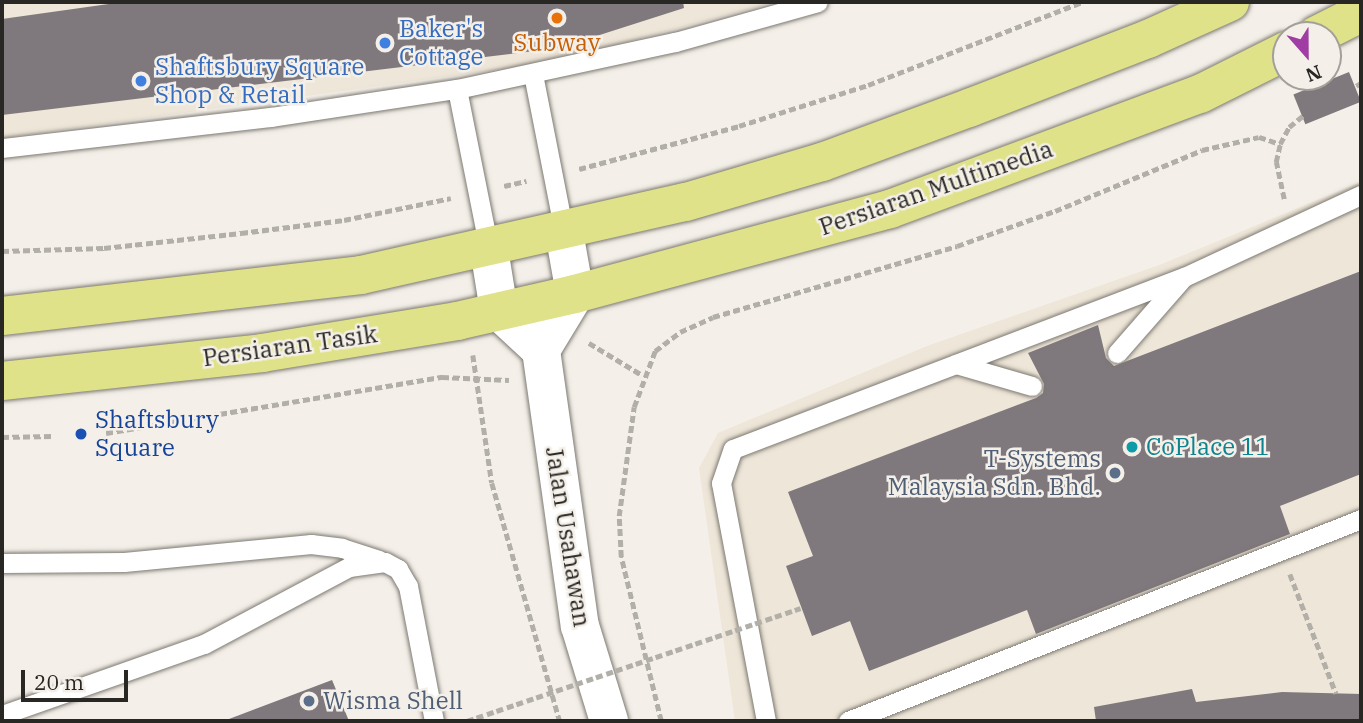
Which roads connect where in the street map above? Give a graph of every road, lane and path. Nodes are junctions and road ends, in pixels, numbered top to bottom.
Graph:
1 (818, 2) edge
2 (1082, 2) edge
3 (1230, 2) edge
4 (1361, 13) edge
5 (1342, 22) edge
6 (1272, 58) edge
7 (533, 74) junction
8 (457, 89) junction
9 (1304, 116) dead end
10 (1280, 144) junction
11 (2, 148) edge
12 (554, 175) junction
13 (476, 192) junction
14 (1361, 195) edge
15 (1292, 227) junction
16 (564, 232) junction
17 (489, 249) junction
18 (2, 251) edge
19 (1184, 277) junction
20 (499, 312) junction
21 (2, 316) edge
22 (558, 323) junction
23 (1117, 353) dead end
24 (956, 364) junction
25 (642, 375) junction
26 (2, 381) edge
27 (1032, 386) dead end
28 (106, 433) dead end
29 (2, 436) edge
30 (52, 436) dead end
31 (1361, 519) edge
32 (1281, 551) junction
33 (2, 563) edge
34 (376, 563) junction
35 (800, 608) dead end
36 (1335, 693) dead end
37 (2, 715) edge
38 (434, 721) edge
39 (467, 721) edge
40 (560, 721) edge
41 (609, 721) edge
42 (661, 721) edge
43 (766, 721) edge
44 (848, 721) edge

1 - 7 lane
2 - 12 path
3 - 16 main road
4 - 5 main road
6 - 22 main road, Persiaran Multimedia
7 - 8 lane
7 - 12 lane
8 - 11 lane
8 - 13 lane
9 - 10 path
10 - 15 path
10 - 25 path
12 - 13 path
12 - 16 lane
13 - 17 lane
13 - 18 path
14 - 15 lane
15 - 19 lane
16 - 17 main road
16 - 22 street, Jalan Usahawan
17 - 20 street
17 - 21 main road
19 - 23 lane
19 - 24 lane
20 - 22 main road, Persiaran Tasik
20 - 22 street
20 - 26 main road, Persiaran Tasik
22 - 25 path
22 - 41 street, Jalan Usahawan
24 - 27 lane
24 - 43 lane
25 - 42 path
28 - 40 path
29 - 30 path
31 - 32 lane
32 - 36 path
32 - 44 lane
33 - 34 lane
34 - 37 lane
34 - 38 lane
35 - 39 path, bridge

